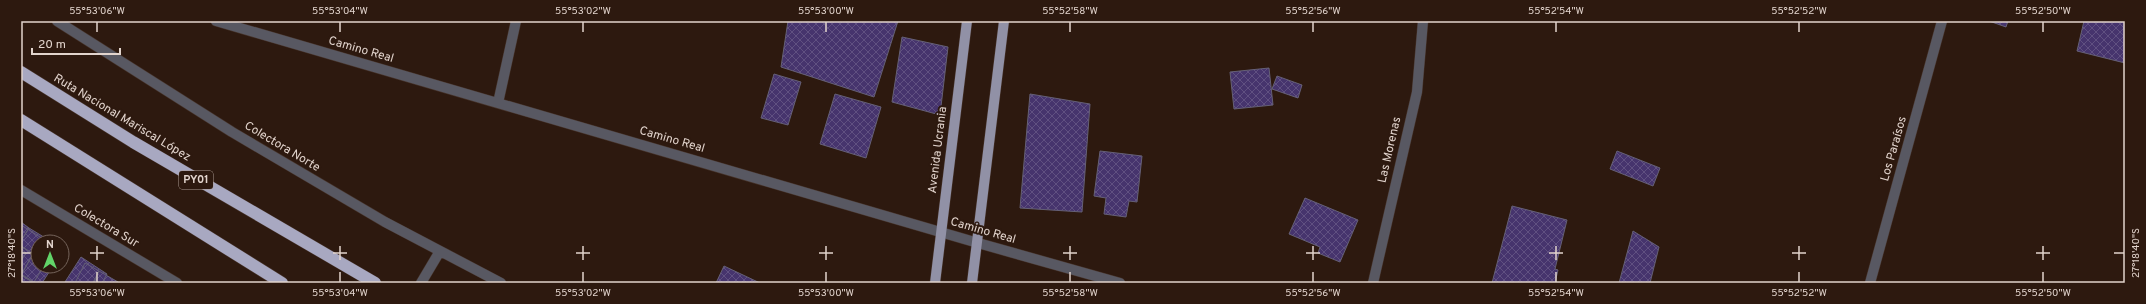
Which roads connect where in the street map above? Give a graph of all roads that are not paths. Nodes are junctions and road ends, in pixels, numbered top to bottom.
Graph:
1 (57, 21) edge
2 (216, 21) edge
3 (516, 21) edge
4 (967, 21) edge
5 (1004, 21) edge
6 (1423, 21) edge
7 (1942, 21) edge
8 (21, 72) edge
9 (498, 103) junction
10 (21, 120) edge
11 (21, 190) edge
12 (941, 233) junction
13 (978, 243) junction
14 (440, 251) junction
15 (177, 283) edge
16 (282, 283) edge
17 (374, 283) edge
18 (421, 283) edge
19 (501, 283) edge
20 (935, 283) edge
21 (972, 283) edge
22 (1120, 283) edge
23 (1373, 283) edge
24 (1870, 283) edge

1 - 14 street, Colectora Norte
2 - 9 street, Camino Real
3 - 9 street
4 - 12 main road, Avenida Ucrania
5 - 13 main road
6 - 23 street, Las Morenas
7 - 24 street, Los Paraísos
8 - 17 highway, Ruta Nacional Mariscal López / PY01
9 - 12 street, Camino Real
10 - 16 highway
11 - 15 street, Colectora Sur
12 - 13 street, Camino Real
12 - 20 main road, Avenida Ucrania
13 - 21 main road
13 - 22 street, Camino Real
14 - 18 street
14 - 19 street, Colectora Norte

